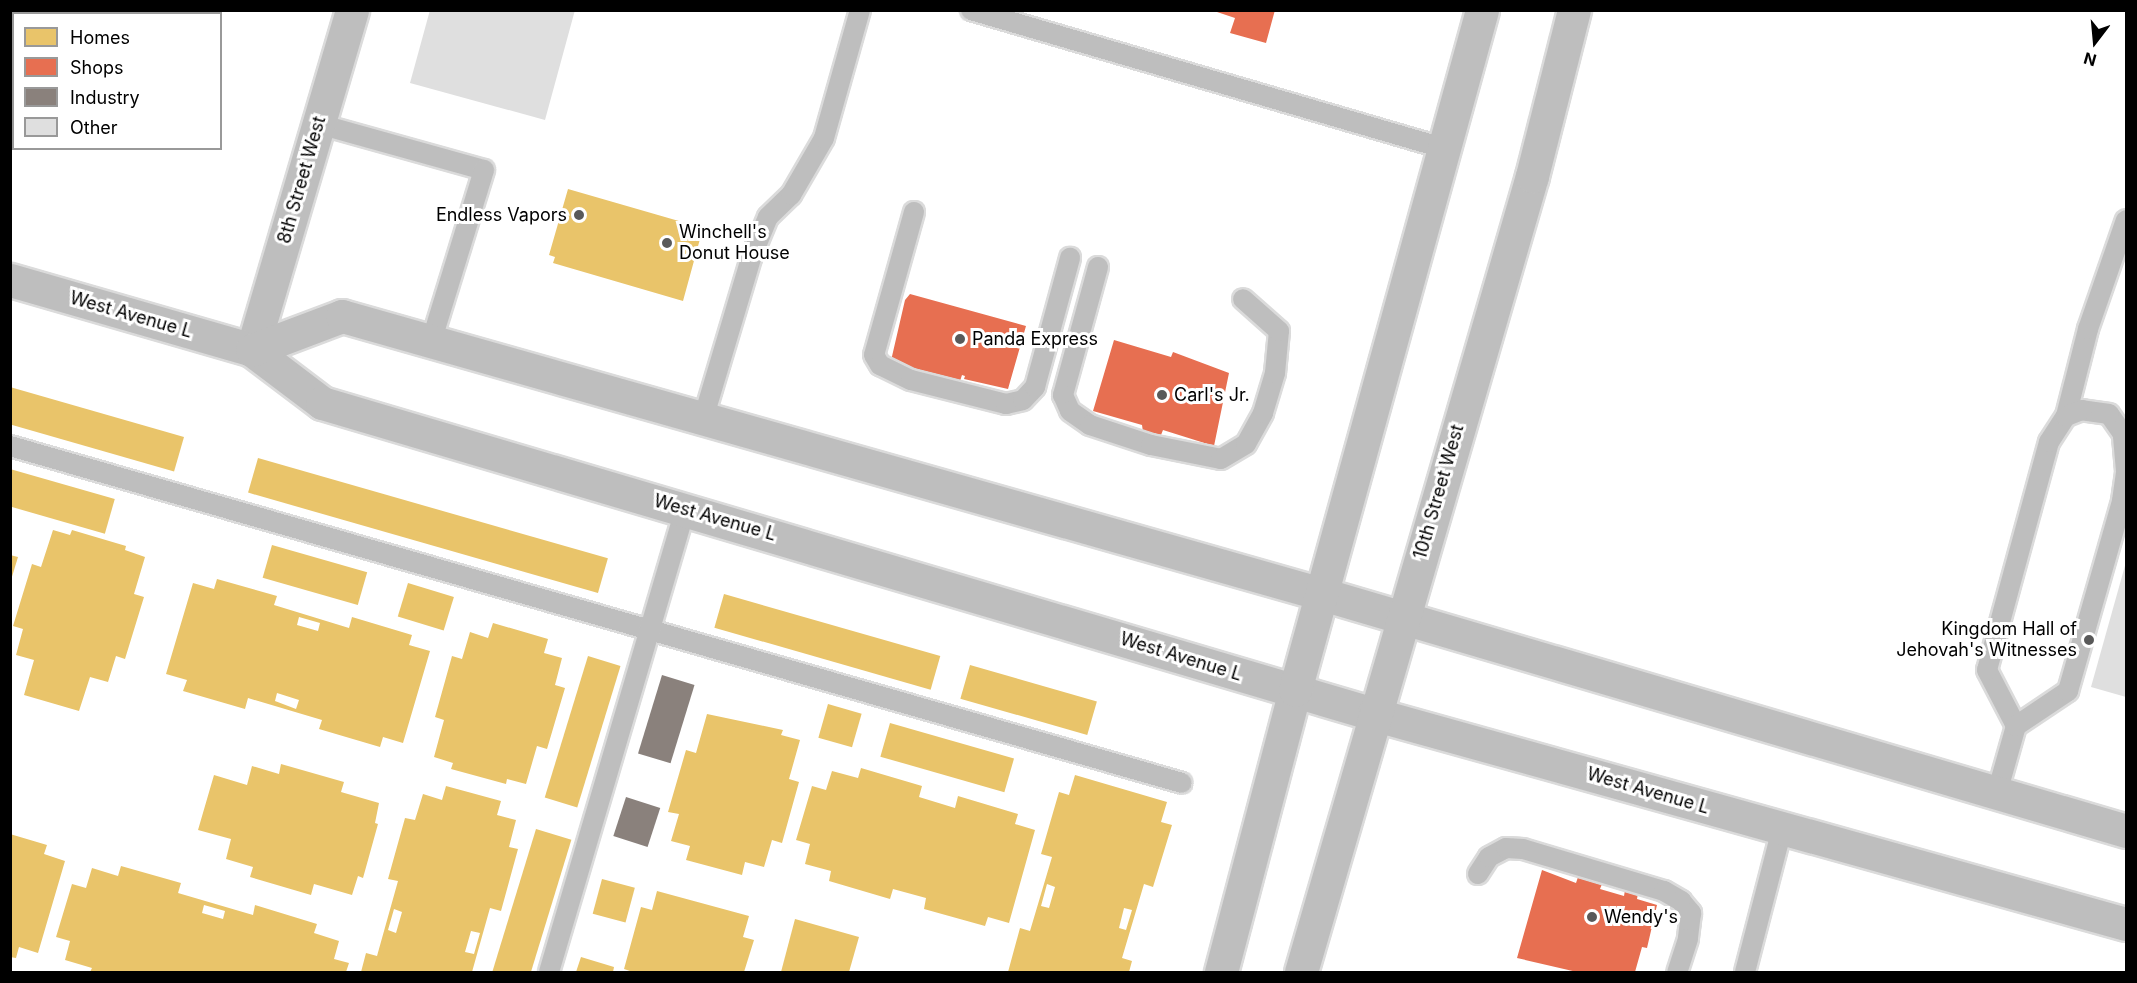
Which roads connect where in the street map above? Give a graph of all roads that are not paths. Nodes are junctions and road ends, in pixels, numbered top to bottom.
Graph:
1 (352, 10) edge
2 (860, 10) edge
3 (971, 10) edge
4 (1482, 10) edge
5 (1574, 10) edge
6 (319, 124) junction
7 (1444, 148) junction
8 (914, 212) dead end
9 (2127, 220) edge
10 (1070, 258) dead end
11 (1098, 267) dead end
12 (10, 280) edge
13 (1243, 299) dead end
14 (431, 342) junction
15 (252, 350) junction
16 (704, 416) junction
17 (2066, 416) junction
18 (10, 446) edge
19 (2126, 471) edge
20 (685, 509) junction
21 (1322, 594) junction
22 (1401, 619) junction
23 (651, 630) junction
24 (1295, 690) junction
25 (1373, 714) junction
26 (2016, 726) junction
27 (1182, 783) dead end
28 (1997, 793) junction
29 (1782, 829) junction
30 (2127, 831) edge
31 (1478, 874) dead end
32 (2127, 924) edge
33 (549, 972) edge
34 (1221, 972) edge
35 (1301, 972) edge
36 (1677, 972) edge
37 (1745, 972) edge

1 - 6 main road, 8th Street West
2 - 16 lane
3 - 7 lane
4 - 7 main road
5 - 22 main road, 10th Street West
6 - 14 lane
6 - 15 main road, 8th Street West
7 - 21 main road
8 - 10 lane
9 - 17 lane
11 - 13 lane
12 - 15 main road, West Avenue L
14 - 15 main road
14 - 16 main road
15 - 20 main road, West Avenue L
16 - 21 main road
17 - 19 lane
17 - 26 lane
18 - 23 lane
19 - 26 lane
20 - 23 lane
20 - 24 main road, West Avenue L
21 - 22 main road
21 - 24 main road
22 - 25 main road, 10th Street West
22 - 28 main road
23 - 27 lane
23 - 33 lane
24 - 25 main road, West Avenue L
24 - 34 main road
25 - 29 main road, West Avenue L
25 - 35 main road, 10th Street West
26 - 28 lane
28 - 30 main road
29 - 32 main road, West Avenue L
29 - 37 lane
31 - 36 lane

